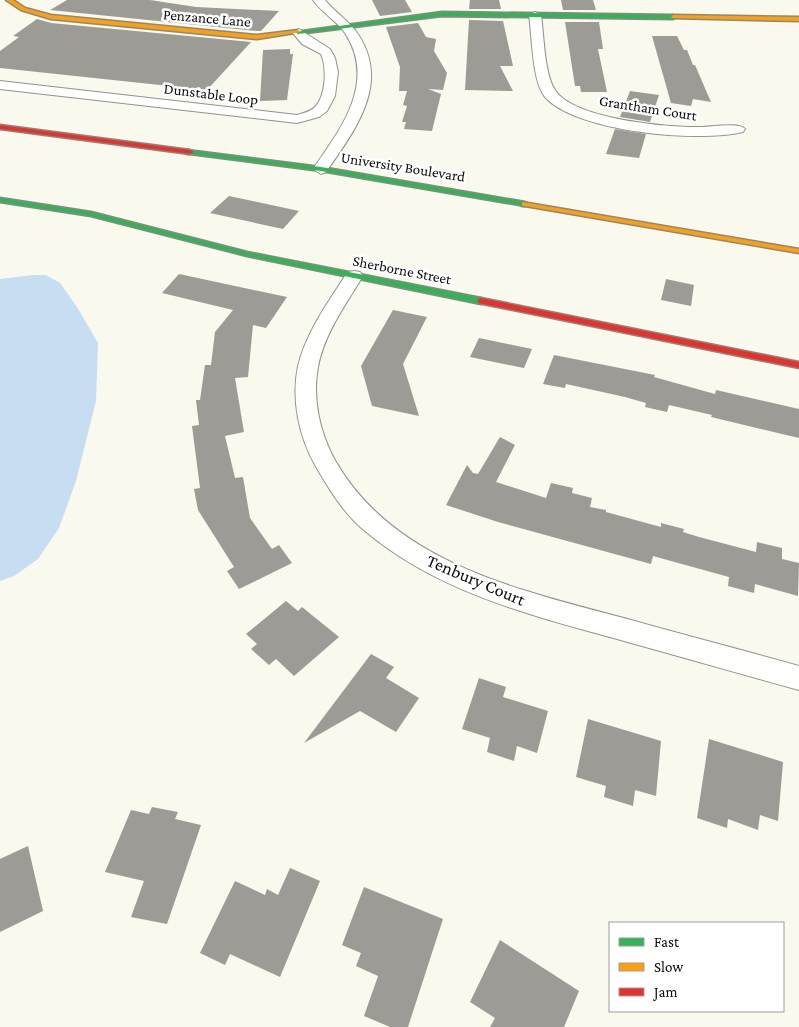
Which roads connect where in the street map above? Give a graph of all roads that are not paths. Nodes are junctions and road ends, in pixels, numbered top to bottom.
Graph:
1 (10, 0) edge
2 (318, 0) edge
3 (535, 15) junction
4 (799, 19) edge
5 (346, 26) junction
6 (299, 33) junction
7 (0, 85) edge
8 (0, 127) edge
9 (738, 129) dead end
10 (322, 169) junction
11 (0, 200) edge
12 (799, 251) edge
13 (354, 276) junction
14 (799, 366) edge
15 (799, 678) edge

1 - 6 street, Penzance Lane
2 - 5 street
3 - 4 street, Penzance Lane
3 - 5 street, Penzance Lane
3 - 9 street, Grantham Court
5 - 6 street, Penzance Lane
5 - 10 street
6 - 7 street, Dunstable Loop
8 - 10 street, University Boulevard
10 - 12 street, University Boulevard
11 - 13 street, Sherborne Street
13 - 14 street, Sherborne Street
13 - 15 street, Tenbury Court

